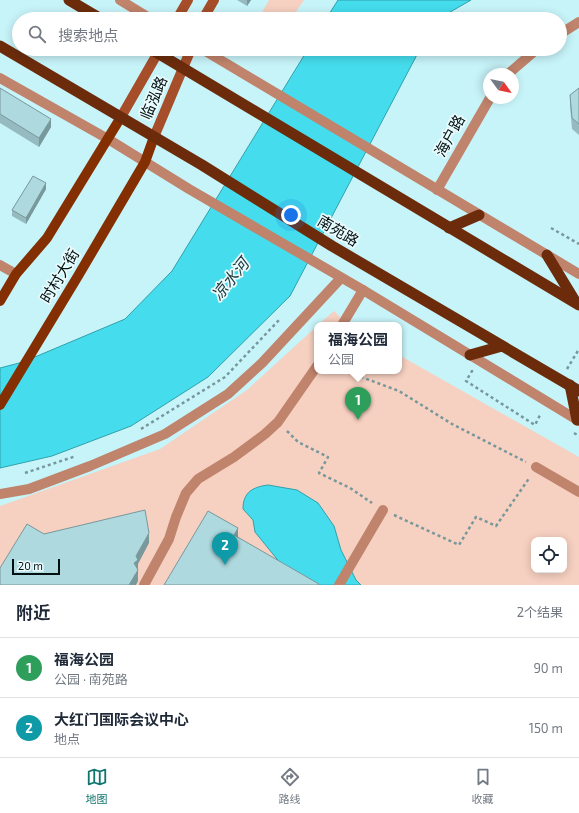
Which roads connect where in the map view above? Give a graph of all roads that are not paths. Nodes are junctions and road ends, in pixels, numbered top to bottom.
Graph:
1 (69, 0) edge
2 (120, 0) edge
3 (188, 0) edge
4 (214, 0) edge
5 (89, 12) edge
6 (140, 12) edge
7 (181, 12) edge
8 (207, 12) edge
9 (579, 22) edge
10 (567, 30) edge
11 (0, 46) edge
12 (12, 53) edge
13 (17, 56) edge
14 (153, 56) edge
15 (165, 56) edge
16 (188, 56) edge
17 (214, 56) edge
18 (529, 56) edge
19 (183, 68) junction
20 (515, 68) edge
21 (0, 78) edge
22 (487, 104) edge
23 (121, 117) junction
24 (154, 137) junction
25 (108, 139) junction
26 (144, 162) junction
27 (437, 190) junction
28 (479, 215) junction
29 (449, 228) junction
30 (547, 255) junction
31 (0, 265) edge
32 (16, 274) junction
33 (579, 274) edge
34 (342, 278) junction
35 (363, 290) junction
36 (0, 300) edge
37 (578, 304) edge
38 (344, 322) edge
39 (502, 346) junction
40 (470, 355) junction
41 (314, 370) edge
42 (574, 388) edge
43 (0, 405) edge
44 (578, 421) edge
45 (536, 467) road end
46 (579, 492) edge
47 (0, 494) edge
48 (383, 510) road end
49 (144, 585) edge
50 (339, 585) edge

1 - 5 highway
2 - 6 street
3 - 7 main road
4 - 8 main road
9 - 10 street
11 - 12 highway, 南苑路
13 - 23 highway, 南苑路
14 - 23 main road, 临泓路
15 - 19 highway
16 - 19 main road, 临泓路
17 - 27 street
18 - 20 street
19 - 24 main road, 临泓路
19 - 29 highway
21 - 25 street
22 - 27 street, 海户路
23 - 24 highway, 南苑路
23 - 25 main road, 时村大街
24 - 26 main road, 时村大街
24 - 39 highway, 南苑路
25 - 26 street
25 - 32 main road, 时村大街
26 - 34 street
26 - 43 main road, 时村大街
27 - 28 street
28 - 29 highway
28 - 30 street
29 - 37 highway
30 - 33 street
30 - 37 highway
31 - 32 street
32 - 36 main road, 时村大街
34 - 35 street
34 - 47 street
35 - 38 street
35 - 40 street
39 - 40 highway
39 - 42 highway, 南苑路
40 - 44 street
41 - 49 street
42 - 44 highway
45 - 46 street
48 - 50 street

